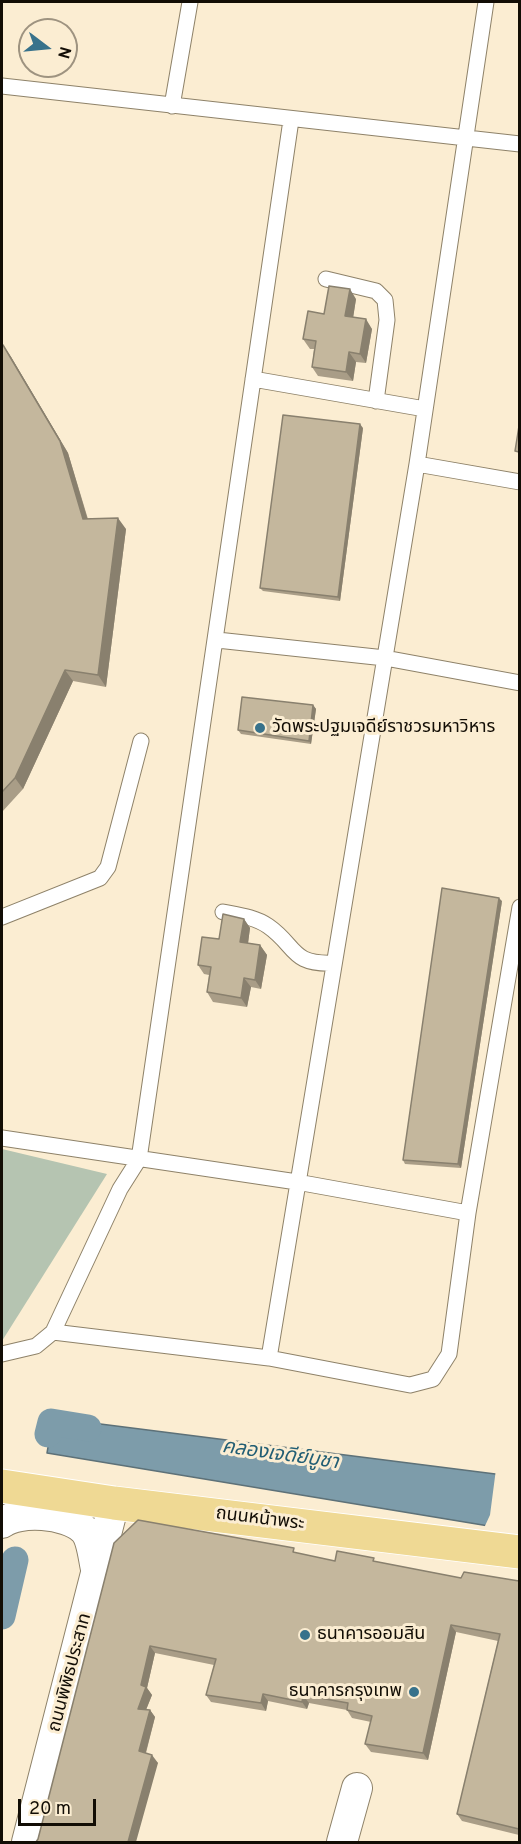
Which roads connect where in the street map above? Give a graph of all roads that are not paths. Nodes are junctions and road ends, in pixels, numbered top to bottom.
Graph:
1 (190, 2) edge
2 (486, 2) edge
3 (2, 86) edge
4 (172, 106) junction
5 (291, 120) junction
6 (465, 138) junction
7 (519, 144) edge
8 (326, 279) dead end
9 (253, 379) junction
10 (376, 401) junction
11 (425, 409) junction
12 (417, 464) junction
13 (519, 482) edge
14 (217, 640) junction
15 (385, 658) junction
16 (519, 683) edge
17 (141, 741) dead end
18 (519, 907) edge
19 (223, 912) edge
20 (2, 916) edge
21 (334, 963) junction
22 (2, 1138) edge
23 (139, 1159) junction
24 (297, 1182) junction
25 (468, 1213) junction
26 (53, 1332) junction
27 (2, 1354) edge
28 (269, 1358) junction
29 (4, 1487) edge
30 (98, 1501) junction
31 (2, 1523) edge
32 (519, 1552) edge
33 (97, 1574) junction
34 (357, 1788) dead end
35 (27, 1842) edge
36 (342, 1842) edge

1 - 4 lane
2 - 6 lane
3 - 4 lane
4 - 5 lane
5 - 6 lane
5 - 9 lane
6 - 7 lane
6 - 11 lane
8 - 10 lane
9 - 10 lane
9 - 14 lane
10 - 11 lane
11 - 12 lane
12 - 13 lane
12 - 15 lane
14 - 15 lane
14 - 23 lane
15 - 16 lane
15 - 21 lane
17 - 20 lane
18 - 25 lane
19 - 21 lane
21 - 24 lane
22 - 23 lane
23 - 24 lane
23 - 26 lane
24 - 25 lane
24 - 28 lane
25 - 28 lane
26 - 27 lane
26 - 28 lane
29 - 30 main road, ถนนหน้าพระ
30 - 32 main road, ถนนหน้าพระ
30 - 33 street, ถนนพิพิธประสาท
31 - 33 street
33 - 35 street, ถนนพิพิธประสาท
34 - 36 street

